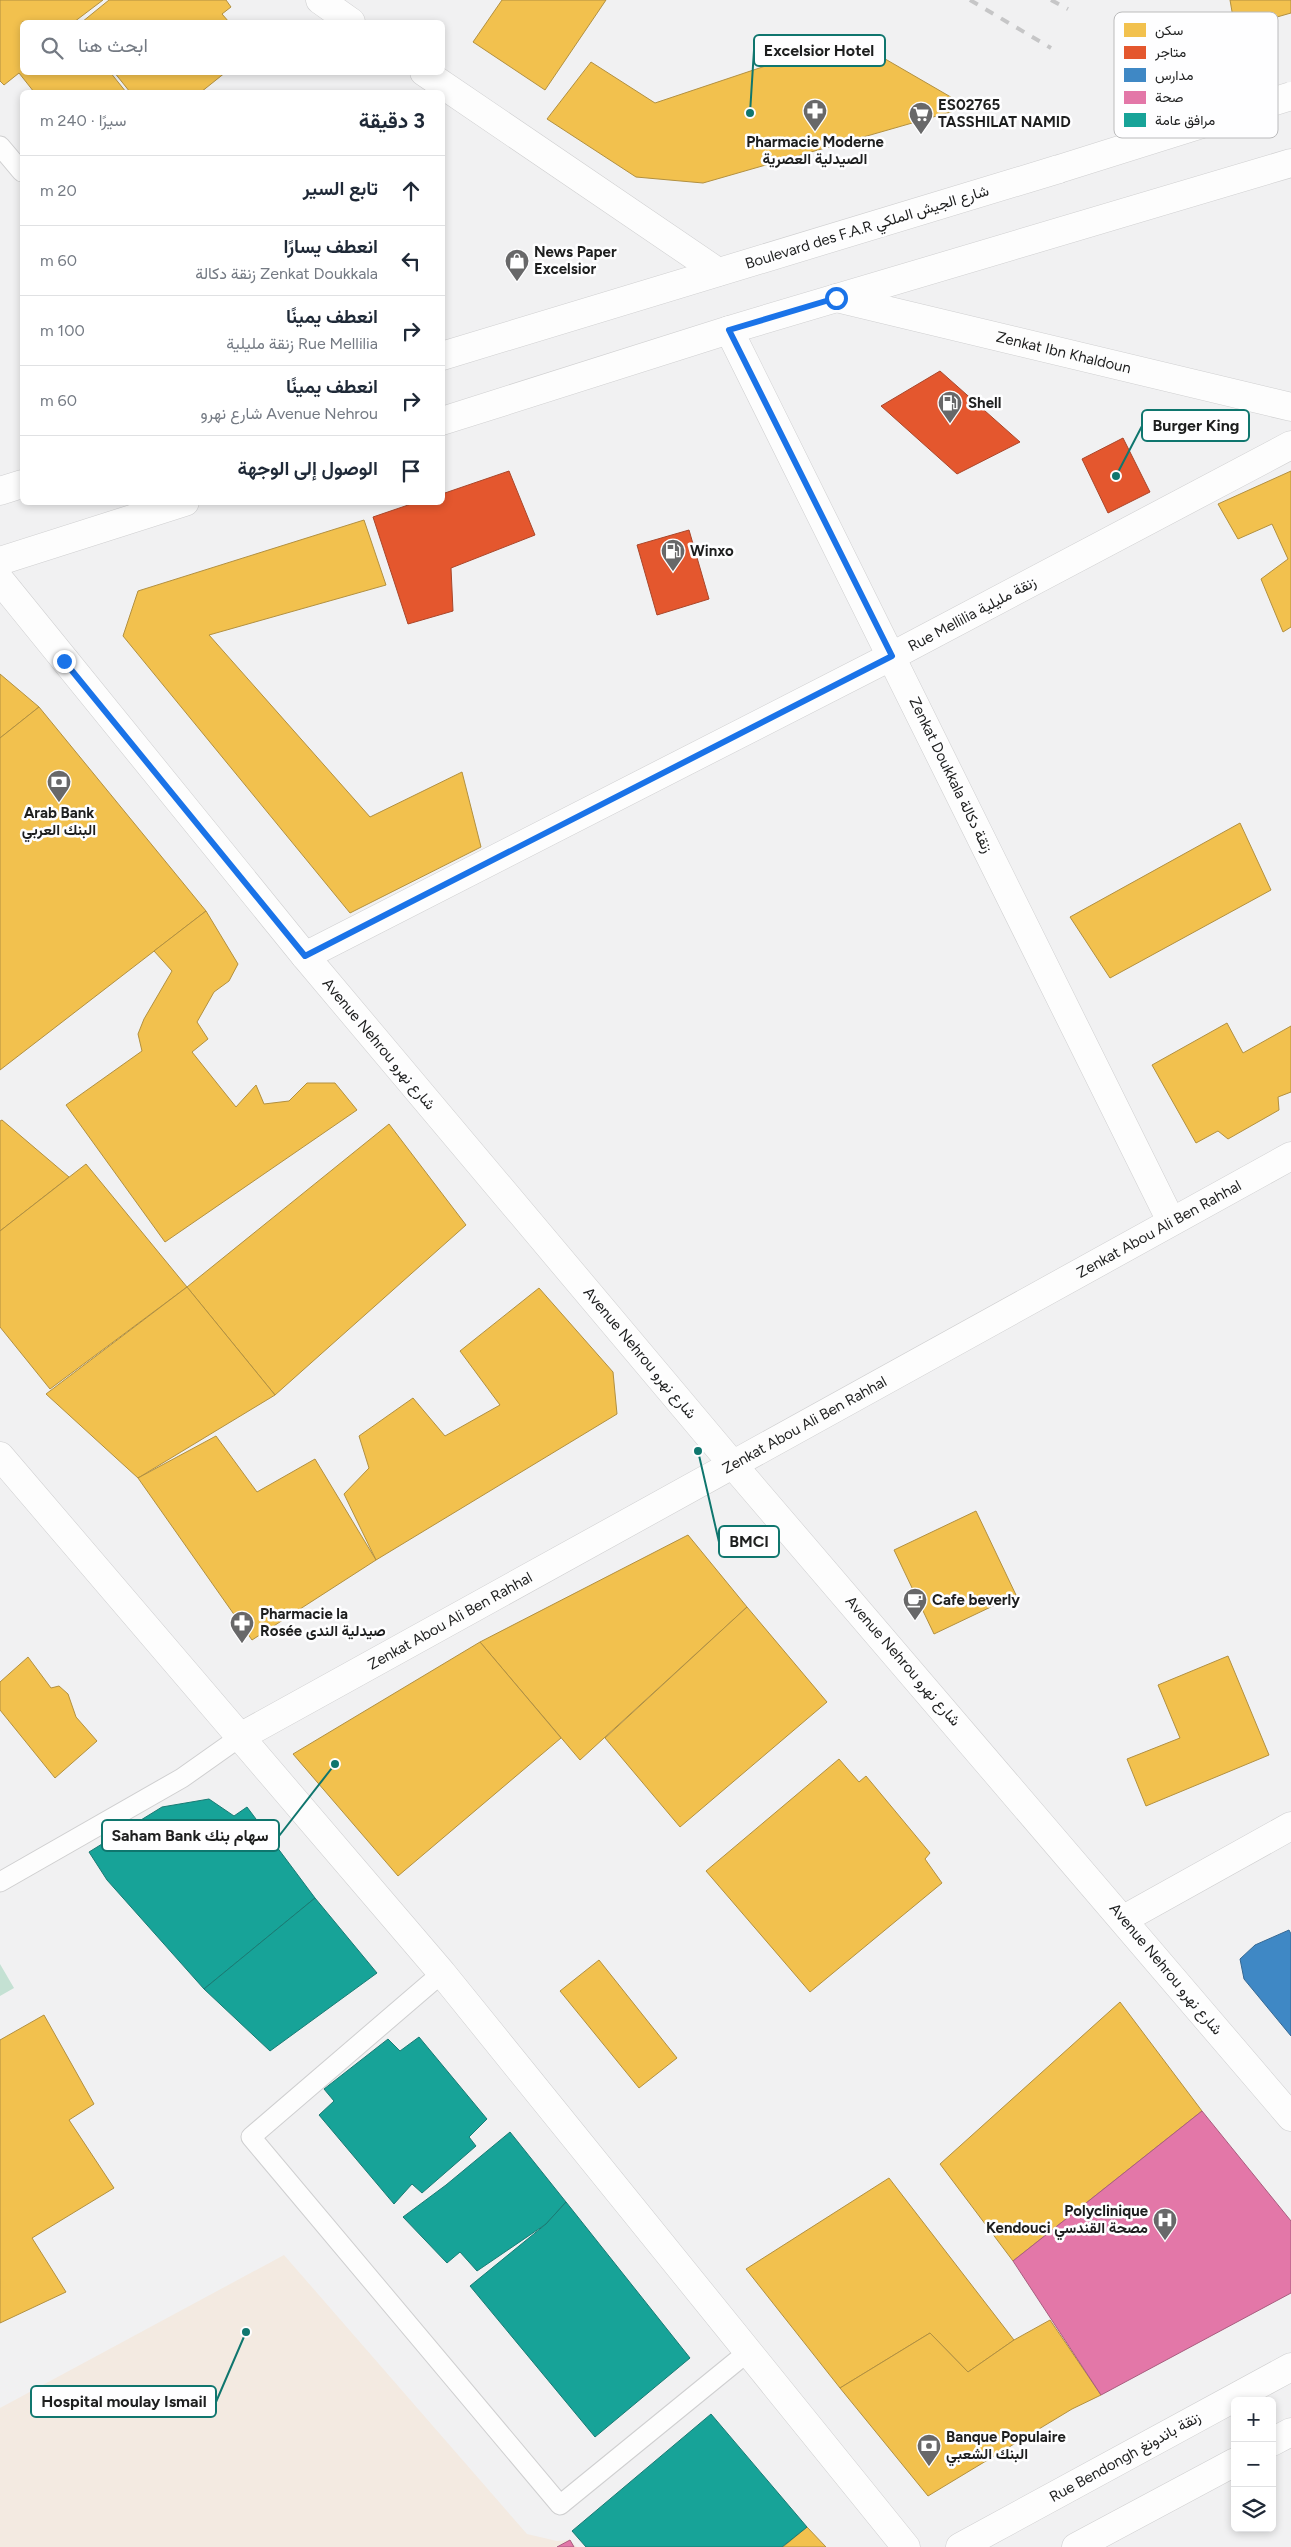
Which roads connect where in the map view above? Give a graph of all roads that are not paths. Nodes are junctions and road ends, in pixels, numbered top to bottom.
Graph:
1 (320, 0) edge
2 (348, 20) edge
3 (428, 75) edge
4 (1291, 96) edge
5 (1278, 100) edge
6 (1158, 138) edge
7 (0, 146) edge
8 (1291, 163) edge
9 (20, 170) edge
10 (718, 272) junction
11 (836, 298) junction
12 (729, 330) junction
13 (445, 355) edge
14 (1291, 408) edge
15 (445, 420) edge
16 (1291, 445) edge
17 (20, 485) edge
18 (0, 491) edge
19 (176, 505) edge
20 (0, 561) edge
21 (0, 580) edge
22 (892, 656) junction
23 (305, 956) junction
24 (1291, 1156) edge
25 (1171, 1221) junction
26 (0, 1456) edge
27 (734, 1466) junction
28 (240, 1738) junction
29 (1291, 1826) edge
30 (0, 1882) edge
31 (1124, 1919) junction
32 (442, 1973) junction
33 (1291, 2116) edge
34 (749, 2351) junction
35 (1291, 2367) edge
36 (1291, 2432) edge
37 (1276, 2440) edge
38 (1231, 2464) edge
39 (906, 2547) edge
40 (960, 2547) edge
41 (1076, 2547) edge

1 - 2 main road
3 - 10 main road
4 - 5 main road, Boulevard des F.A.R شارع الجيش الملكي, bridge
6 - 10 main road, Boulevard des F.A.R شارع الجيش الملكي, bridge
7 - 9 lane
8 - 11 main road
10 - 13 main road, Boulevard des F.A.R شارع الجيش الملكي
11 - 12 main road
11 - 14 main road, Zenkat Ibn Khaldoun
12 - 15 main road
12 - 22 main road, Zenkat Doukkala زنقة دكالة
16 - 22 main road, Rue Mellilia زنقة مليلية
17 - 18 main road
19 - 20 main road
21 - 23 main road, Avenue Nehrou شارع نهرو
22 - 23 main road, Rue Mellilia زنقة مليلية
22 - 25 main road, Zenkat Doukkala زنقة دكالة
23 - 27 main road, Avenue Nehrou شارع نهرو
24 - 25 main road, Zenkat Abou Ali Ben Rahhal
25 - 27 main road, Zenkat Abou Ali Ben Rahhal
26 - 28 main road
27 - 28 main road, Zenkat Abou Ali Ben Rahhal
27 - 31 main road, Avenue Nehrou شارع نهرو
28 - 30 lane
28 - 32 main road
29 - 31 main road
31 - 33 main road, Avenue Nehrou شارع نهرو
32 - 34 main road
32 - 34 lane
34 - 39 main road
35 - 40 main road, Rue Bendongh زنقة باندونغ
36 - 37 main road
38 - 41 main road

